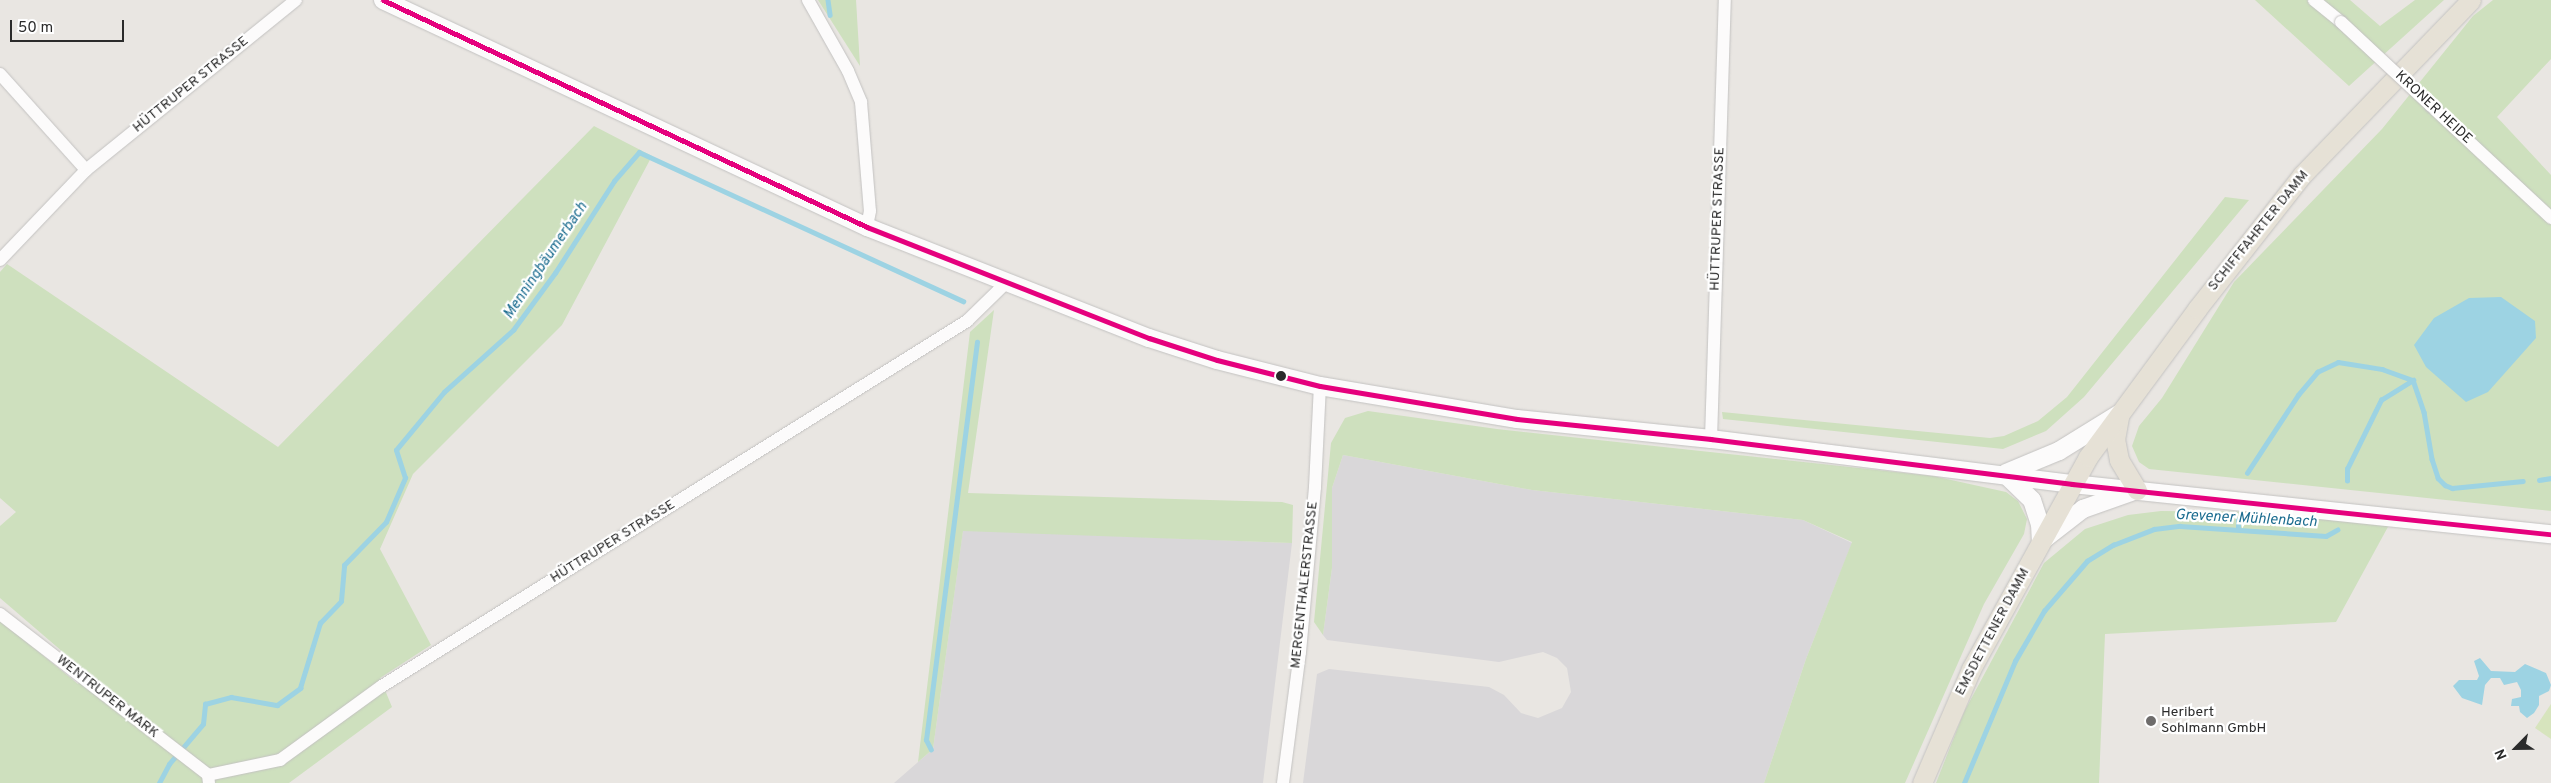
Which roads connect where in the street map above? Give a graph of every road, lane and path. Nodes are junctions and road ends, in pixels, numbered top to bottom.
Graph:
1 (296, 0) edge
2 (383, 0) edge
3 (808, 0) edge
4 (1725, 0) edge
5 (2314, 0) edge
6 (2471, 0) edge
7 (0, 74) edge
8 (86, 170) junction
9 (2551, 218) edge
10 (867, 227) junction
11 (0, 260) edge
12 (1006, 283) junction
13 (1320, 386) junction
14 (2119, 414) junction
15 (1711, 439) junction
16 (2005, 474) junction
17 (2072, 484) junction
18 (2137, 490) junction
19 (2551, 534) edge
20 (2040, 542) junction
21 (0, 614) edge
22 (209, 779) edge
23 (1283, 783) edge
24 (1922, 783) edge

1 - 8 street, HÜTTRUPER STRASSE
2 - 10 main road
3 - 10 street
4 - 15 street, HÜTTRUPER STRASSE
5 - 9 street, KRONER HEIDE, bridge
6 - 14 main road, SCHIFFFAHRTER DAMM
7 - 8 street
8 - 11 street, HÜTTRUPER STRASSE
10 - 12 main road
12 - 13 main road
12 - 22 street, HÜTTRUPER STRASSE
13 - 15 main road
13 - 23 street, MERGENTHALERSTRASSE
14 - 16 main road
14 - 17 main road, SCHIFFFAHRTER DAMM
14 - 18 main road
15 - 16 main road
16 - 17 main road
16 - 20 main road
17 - 18 main road
17 - 20 main road, EMSDETTENER DAMM
18 - 19 main road
18 - 20 main road
20 - 24 main road, EMSDETTENER DAMM
21 - 22 street, WENTRUPER MARK

